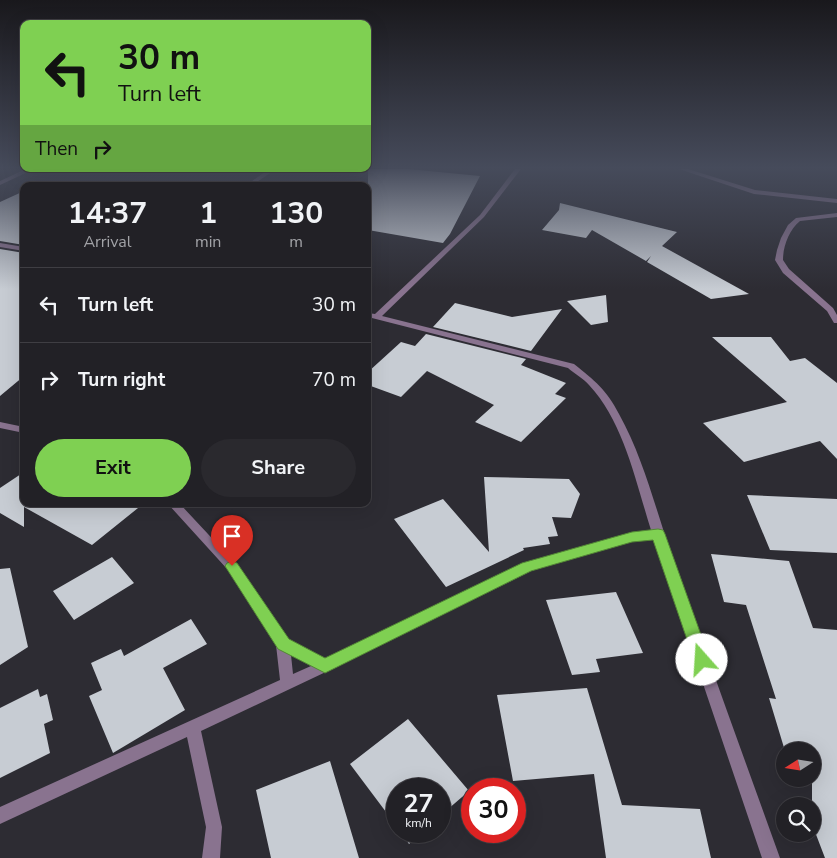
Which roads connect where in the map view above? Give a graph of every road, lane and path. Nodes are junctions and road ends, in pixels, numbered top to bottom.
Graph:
1 (487, 209) edge
2 (837, 215) edge
3 (0, 245) edge
4 (20, 248) edge
5 (372, 316) edge
6 (837, 321) edge
7 (0, 425) edge
8 (20, 429) edge
9 (177, 507) edge
10 (658, 534) junction
11 (283, 644) junction
12 (325, 666) junction
13 (287, 683) junction
14 (192, 727) junction
15 (0, 816) edge
16 (211, 858) edge
17 (771, 858) edge

1 - 5 street
2 - 6 street
3 - 4 street
5 - 10 street
7 - 8 street
9 - 11 street
10 - 12 street
10 - 17 street
11 - 12 street
11 - 13 street
12 - 13 street
13 - 14 street
14 - 15 street
14 - 16 street

